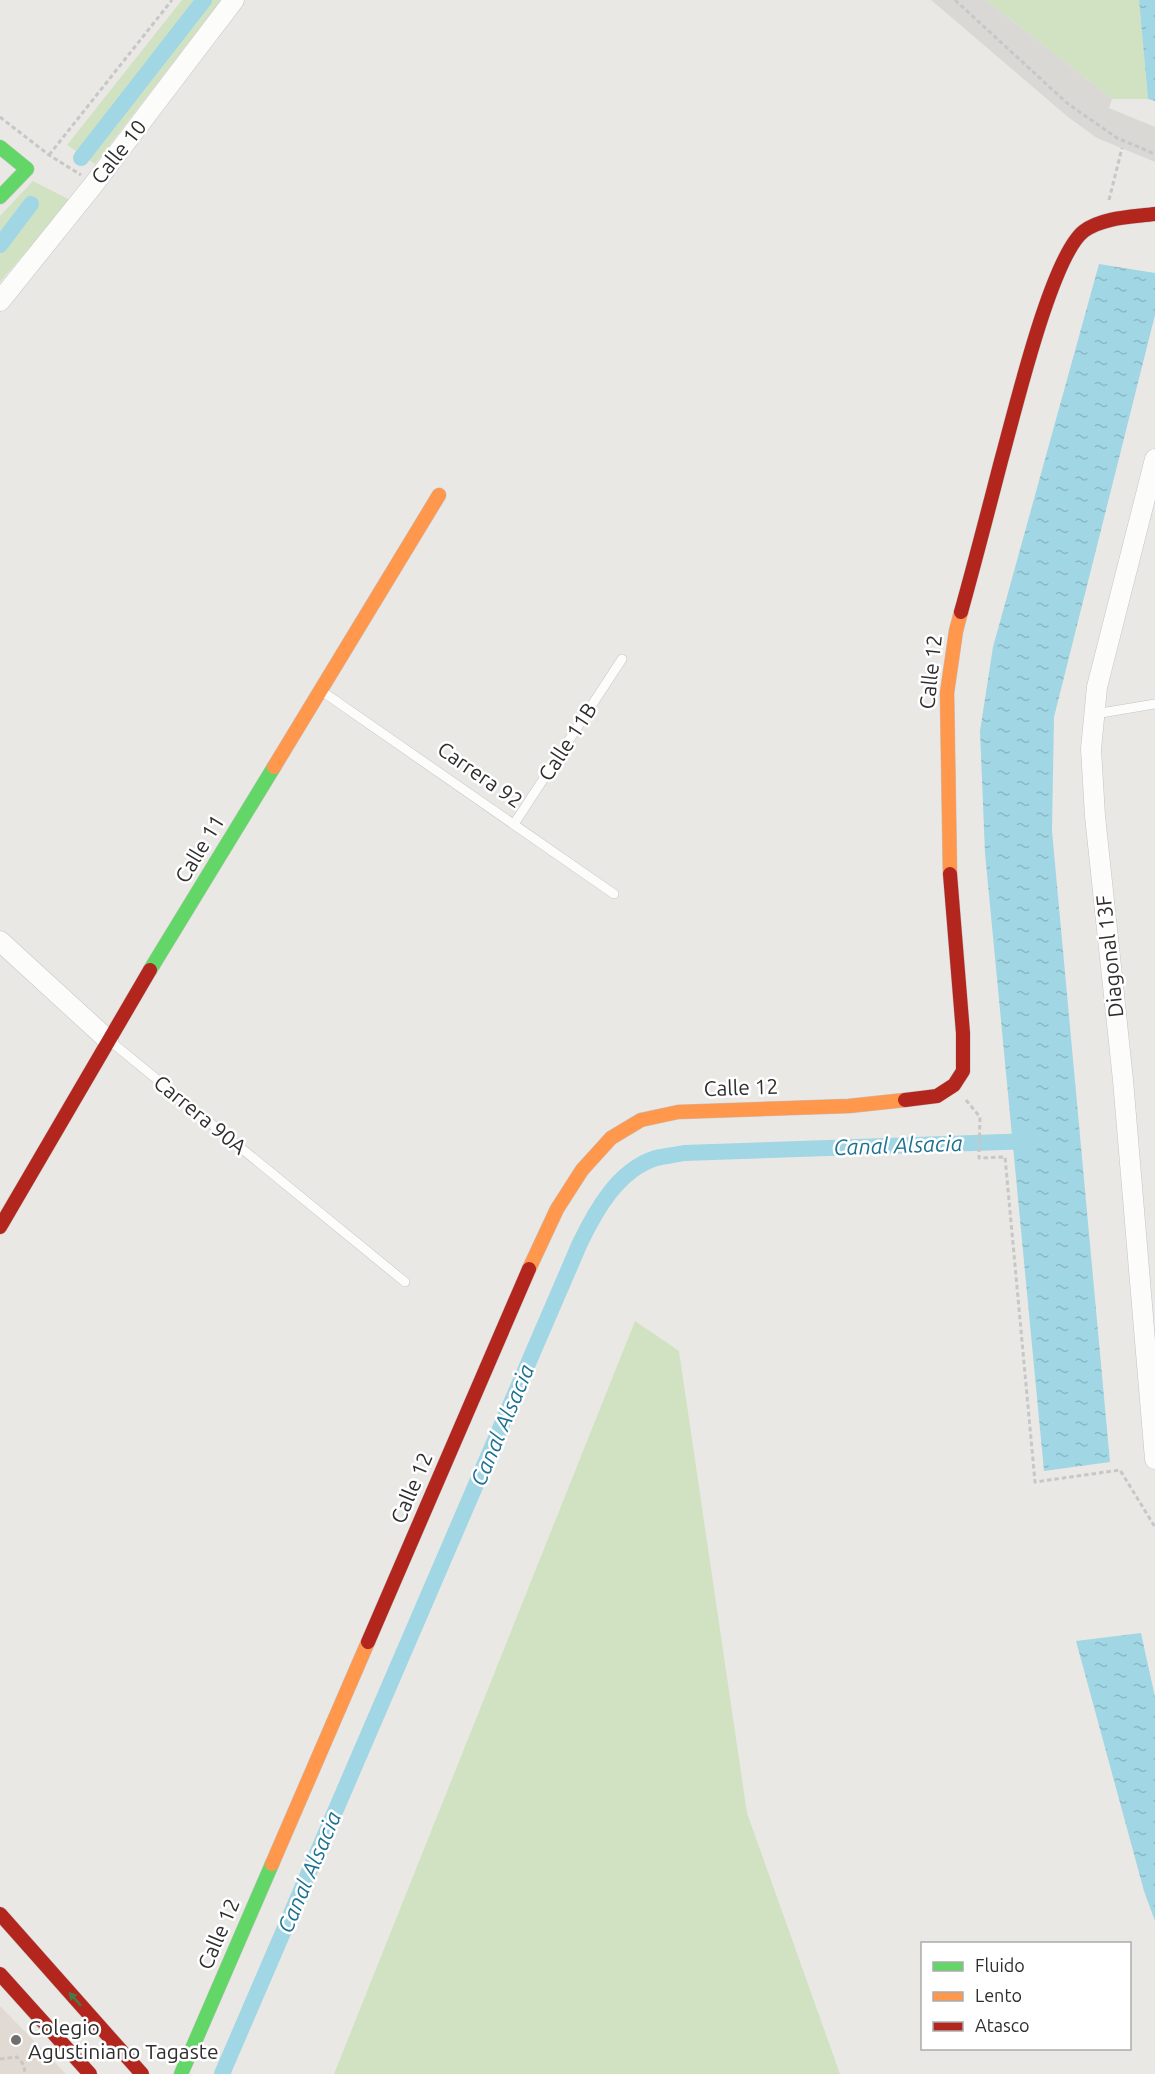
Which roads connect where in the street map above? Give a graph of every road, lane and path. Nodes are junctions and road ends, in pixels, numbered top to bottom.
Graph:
1 (172, 0) edge
2 (234, 0) edge
3 (955, 0) edge
4 (0, 117) edge
5 (0, 147) edge
6 (1122, 148) dead end
7 (1155, 154) edge
8 (49, 155) junction
9 (94, 184) junction
10 (0, 197) edge
11 (1155, 214) edge
12 (1103, 222) junction
13 (0, 301) edge
14 (1155, 459) edge
15 (439, 495) dead end
16 (622, 659) dead end
17 (321, 690) junction
18 (1155, 704) edge
19 (1095, 714) junction
20 (514, 824) junction
21 (614, 894) dead end
22 (0, 941) edge
23 (108, 1040) junction
24 (980, 1116) dead end
25 (0, 1227) edge
26 (405, 1282) dead end
27 (1155, 1459) edge
28 (1155, 1527) edge
29 (0, 1914) edge
30 (0, 1974) edge
31 (0, 2059) edge
32 (26, 2074) edge
33 (90, 2074) edge
34 (142, 2074) edge
35 (182, 2074) edge

1 - 8 path
2 - 9 street, Calle 10
3 - 7 path
4 - 8 path
5 - 10 street
6 - 12 path
8 - 9 path
9 - 13 street, Calle 10
11 - 12 street, Calle 12
12 - 35 street, Calle 12
14 - 19 street, Diagonal 13F
15 - 17 street, Calle 11
16 - 20 lane, Calle 11B
17 - 20 lane, Carrera 92
17 - 23 street, Calle 11
18 - 19 lane
19 - 27 street, Diagonal 13F
20 - 21 lane, Carrera 92
22 - 23 street, Carrera 90A
23 - 25 street, Calle 11
23 - 26 lane, Carrera 90A
24 - 28 path
34 -> 29 street
30 - 33 street
31 - 32 path

